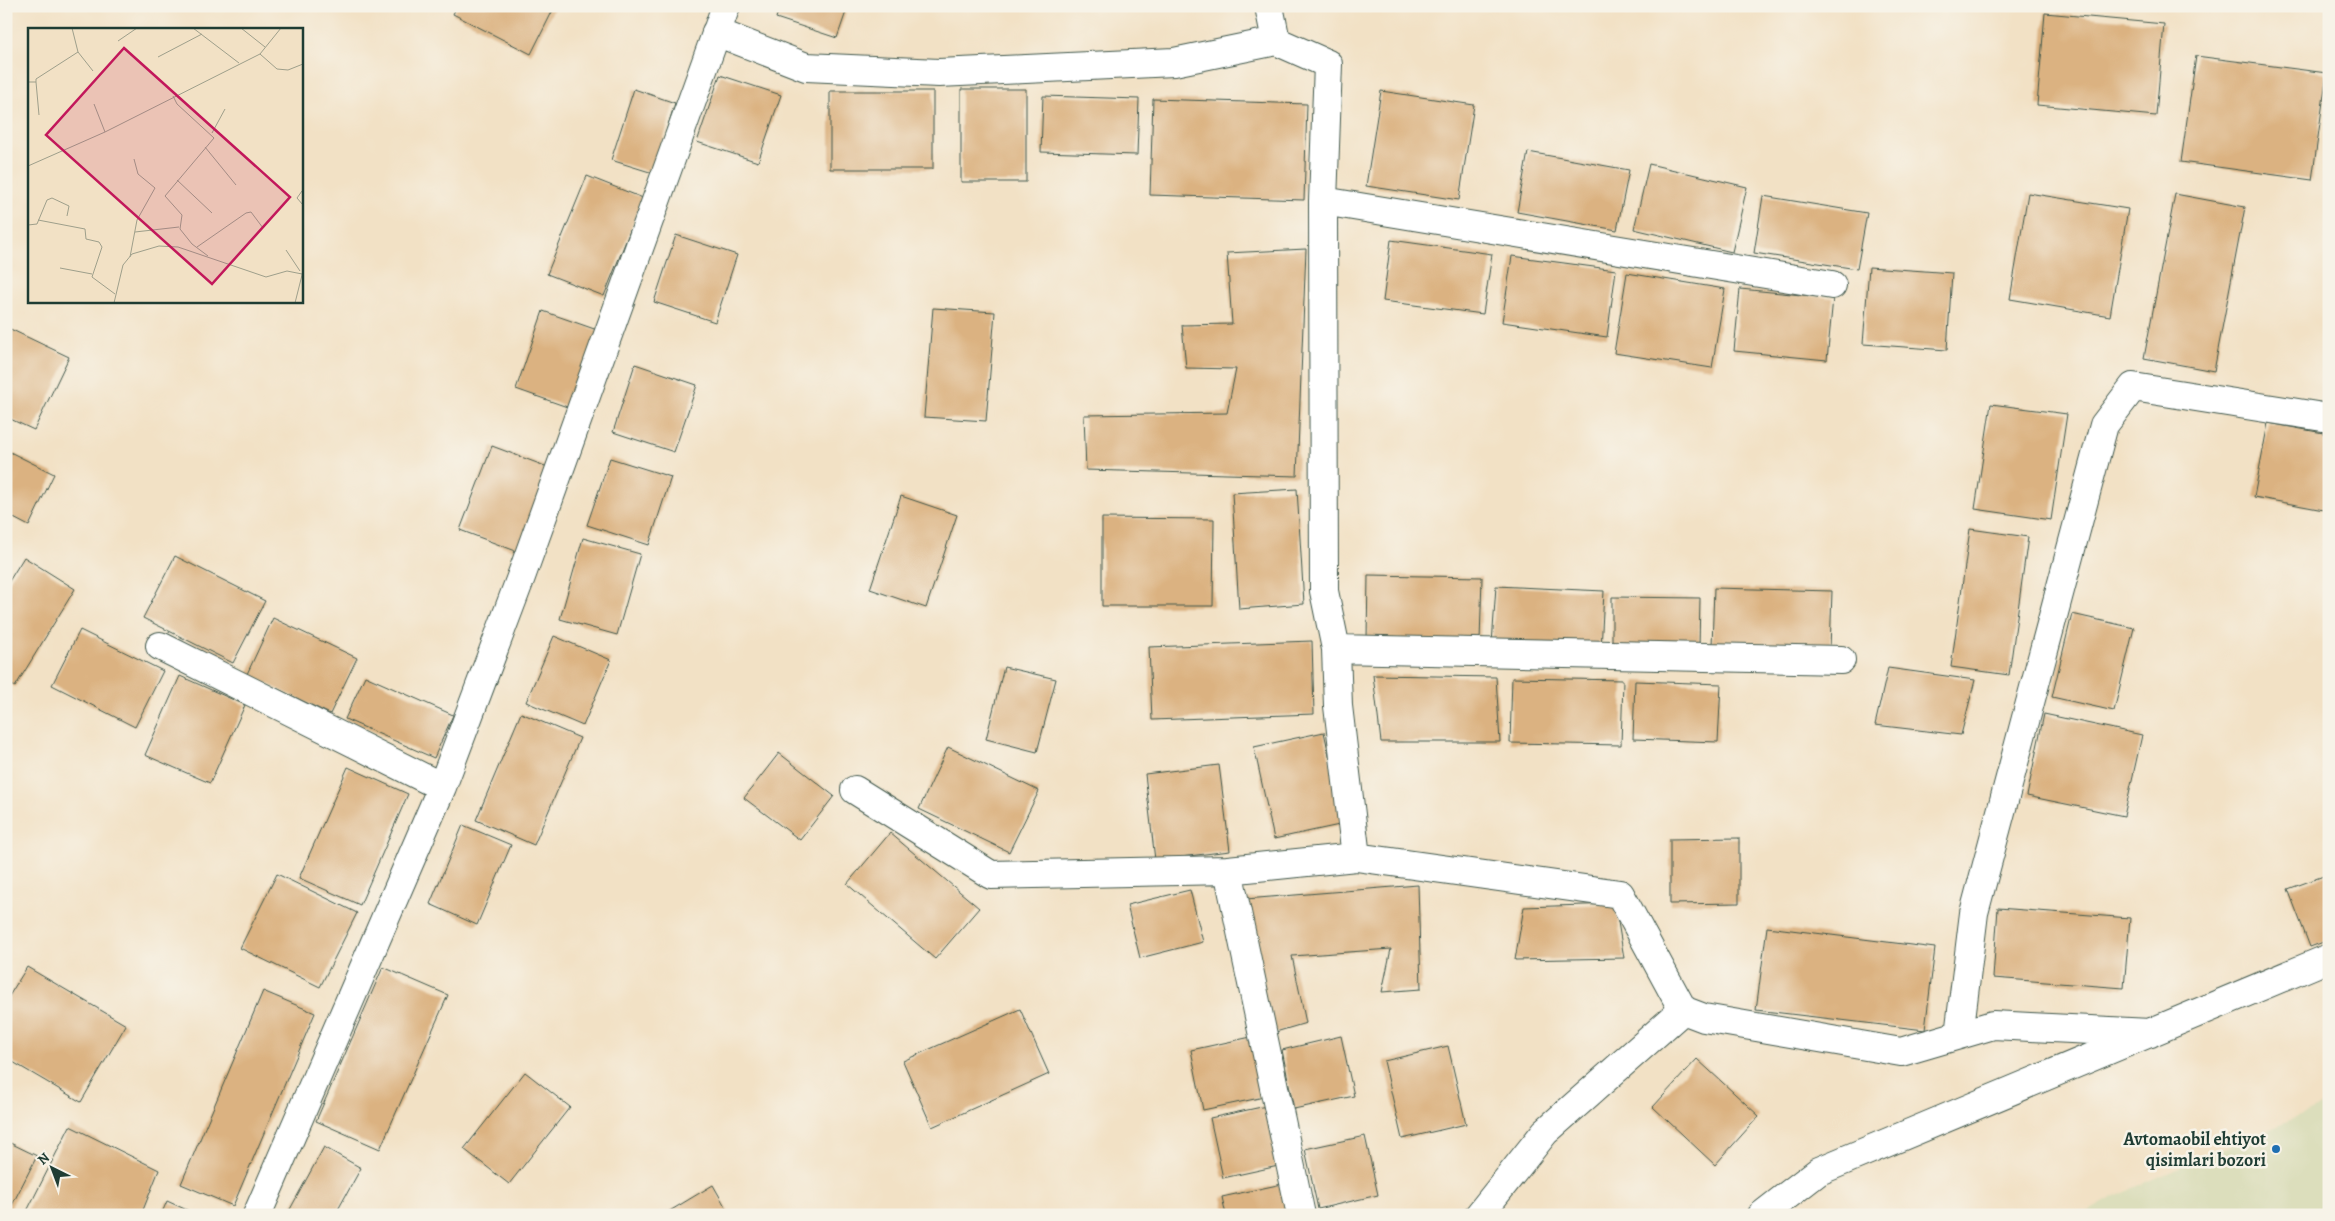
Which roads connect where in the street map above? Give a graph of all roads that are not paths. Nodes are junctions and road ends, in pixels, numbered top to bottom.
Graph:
1 (726, 6) edge
2 (1269, 6) edge
3 (716, 32) junction
4 (1276, 41) junction
5 (1322, 201) junction
6 (1832, 285) dead end
7 (2329, 418) edge
8 (160, 646) dead end
9 (1336, 649) junction
10 (1841, 660) dead end
11 (442, 787) junction
12 (855, 790) dead end
13 (1356, 857) junction
14 (1228, 870) junction
15 (2329, 958) edge
16 (1683, 1010) junction
17 (2150, 1033) junction
18 (1959, 1035) junction
19 (257, 1215) edge
20 (1301, 1215) edge
21 (1480, 1215) edge
22 (1762, 1215) edge

1 - 3 street
2 - 4 street
3 - 4 street
3 - 11 street
4 - 5 street
5 - 6 street
5 - 9 street
7 - 18 street
8 - 11 street
9 - 10 street
9 - 13 street
11 - 19 street
12 - 14 street
13 - 14 street
13 - 16 street
14 - 20 street
15 - 17 street
16 - 18 street
16 - 21 street
17 - 18 street
17 - 22 street

